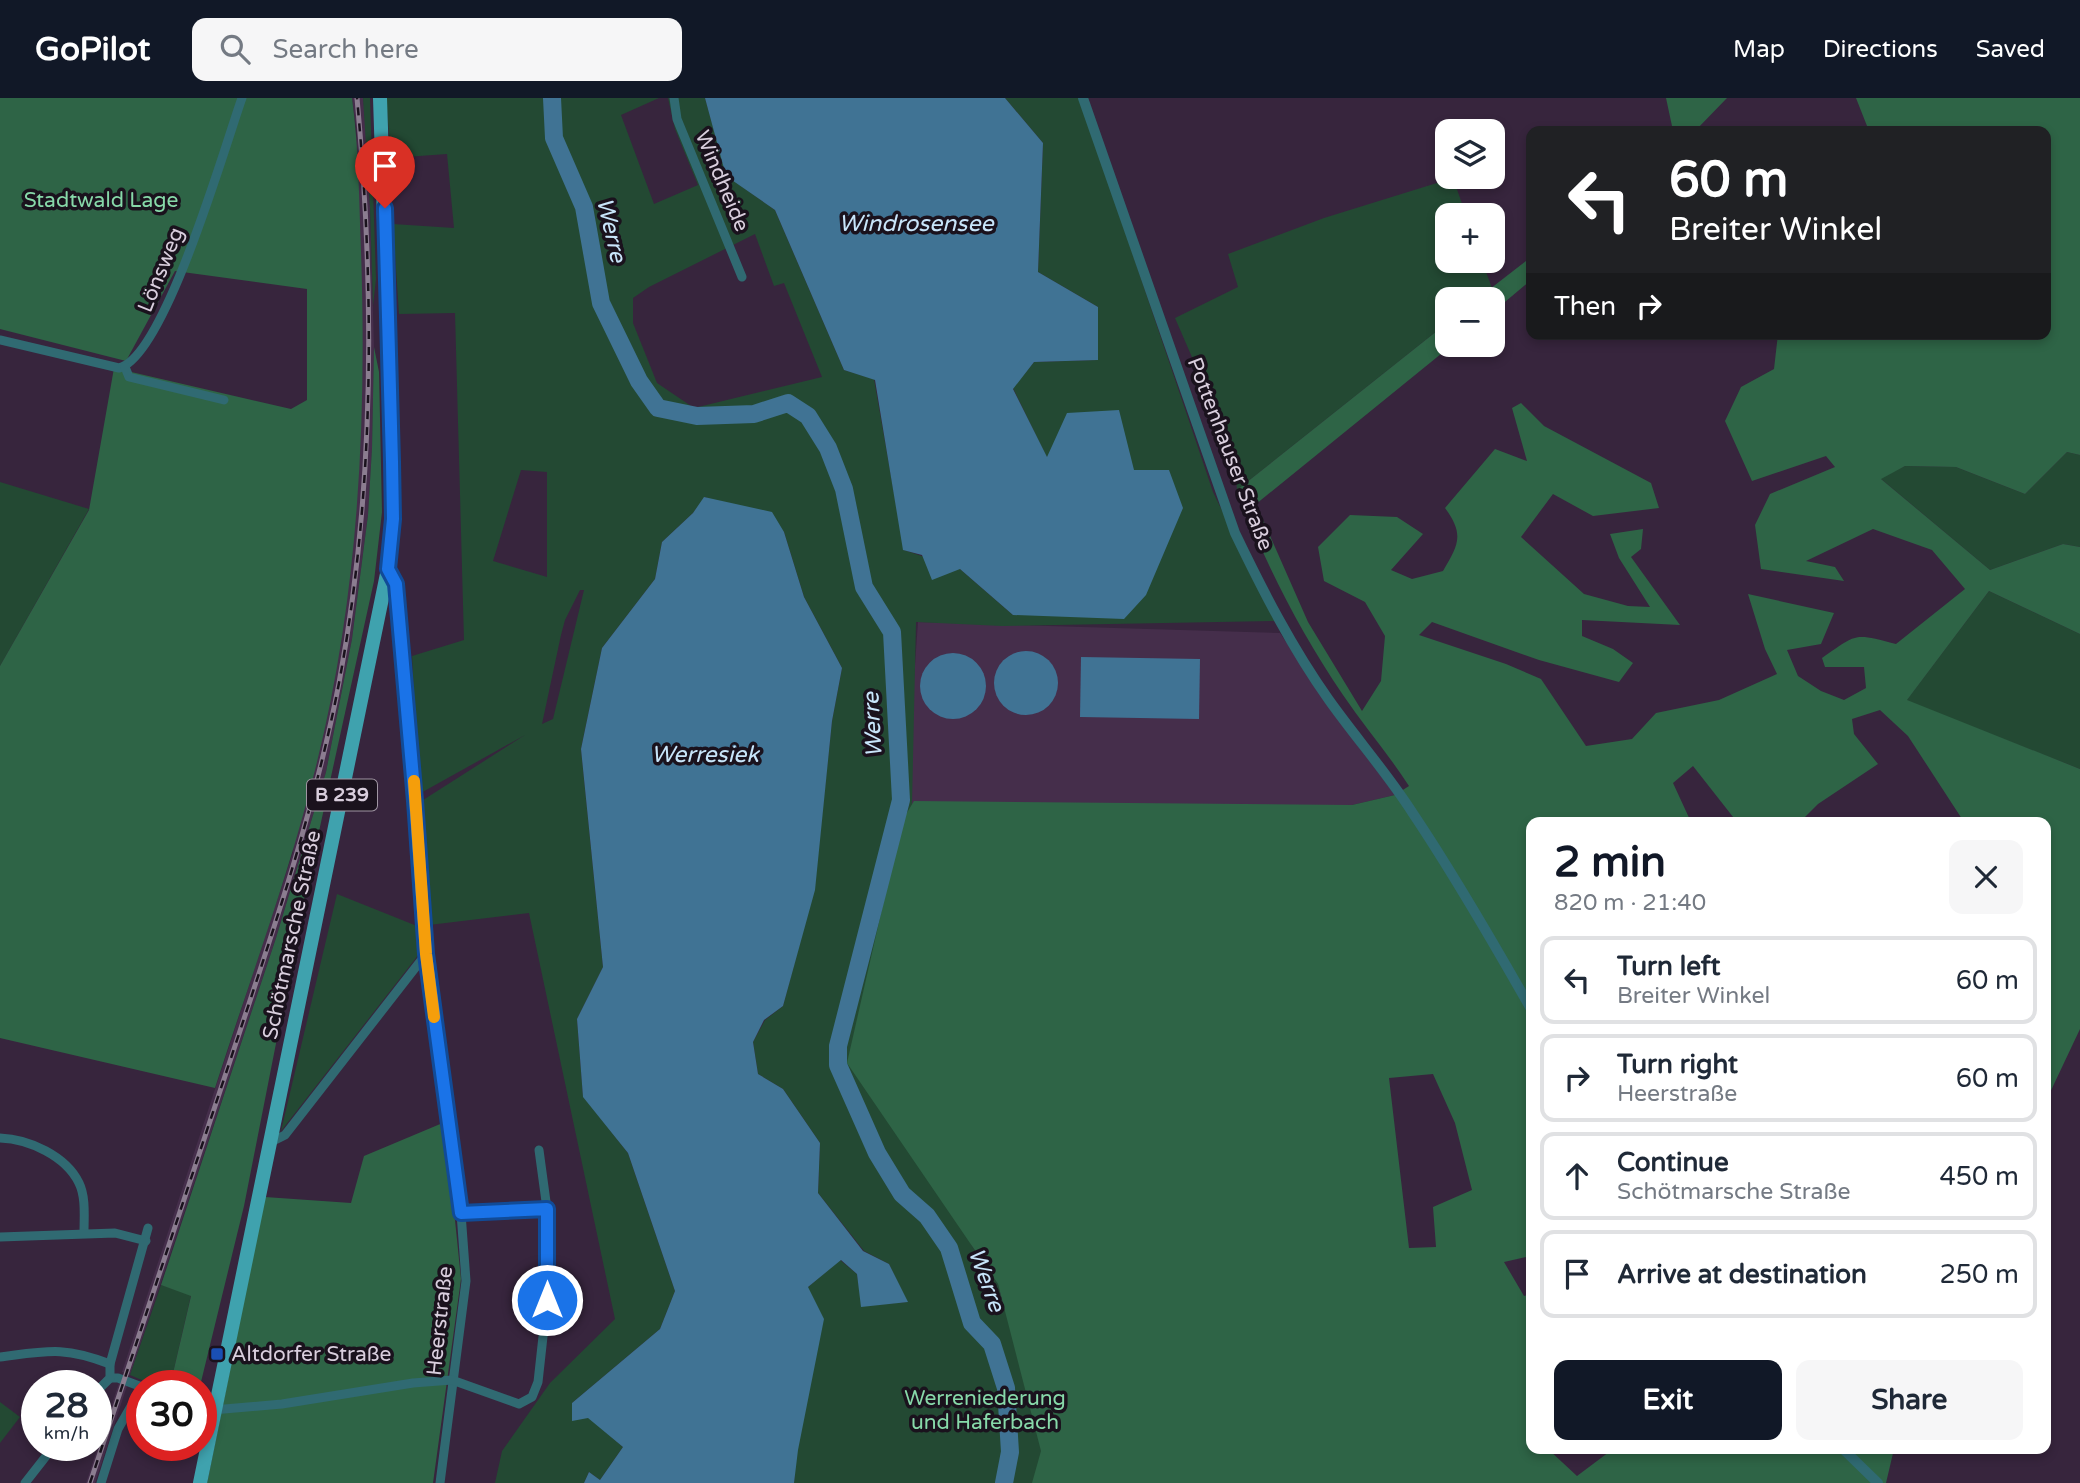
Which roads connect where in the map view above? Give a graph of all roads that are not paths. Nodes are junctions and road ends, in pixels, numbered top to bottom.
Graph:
1 (242, 98) edge
2 (380, 98) edge
3 (674, 98) edge
4 (1083, 98) edge
5 (742, 277) dead end
6 (0, 340) edge
7 (125, 367) junction
8 (223, 400) dead end
9 (388, 569) junction
10 (426, 954) junction
11 (1526, 1001) edge
12 (0, 1138) edge
13 (271, 1142) junction
14 (539, 1150) dead end
15 (547, 1209) junction
16 (461, 1213) junction
17 (148, 1228) dead end
18 (84, 1232) junction
19 (0, 1237) edge
20 (146, 1241) junction
21 (0, 1357) edge
22 (110, 1364) junction
23 (110, 1370) edge
24 (217, 1372) edge
25 (452, 1380) junction
26 (217, 1409) edge
27 (126, 1415) edge
28 (1848, 1454) edge
29 (42, 1461) edge
30 (202, 1461) edge
31 (25, 1483) edge
32 (101, 1483) edge
33 (200, 1483) edge
34 (440, 1483) edge
35 (1878, 1483) edge

1 - 7 street, Lönsweg
2 - 9 main road, Schötmarsche Straße / B 239
3 - 5 street, Windheide
4 - 11 street, Pottenhauser Straße
6 - 7 street
7 - 8 street
9 - 10 street, Heerstraße
9 - 13 main road, Schötmarsche Straße / B 239
10 - 13 street
10 - 16 street, Heerstraße
12 - 18 street
13 - 24 main road, Schötmarsche Straße / B 239
14 - 15 street
15 - 16 street
15 - 25 street
16 - 25 street, Heerstraße
17 - 20 street
18 - 19 street
18 - 20 street
20 - 22 street
21 - 22 street
22 - 23 street
25 - 26 street
25 - 34 street, Heerstraße
27 - 32 street
28 - 35 street
29 - 31 street
30 - 33 main road, Schötmarsche Straße / B 239

